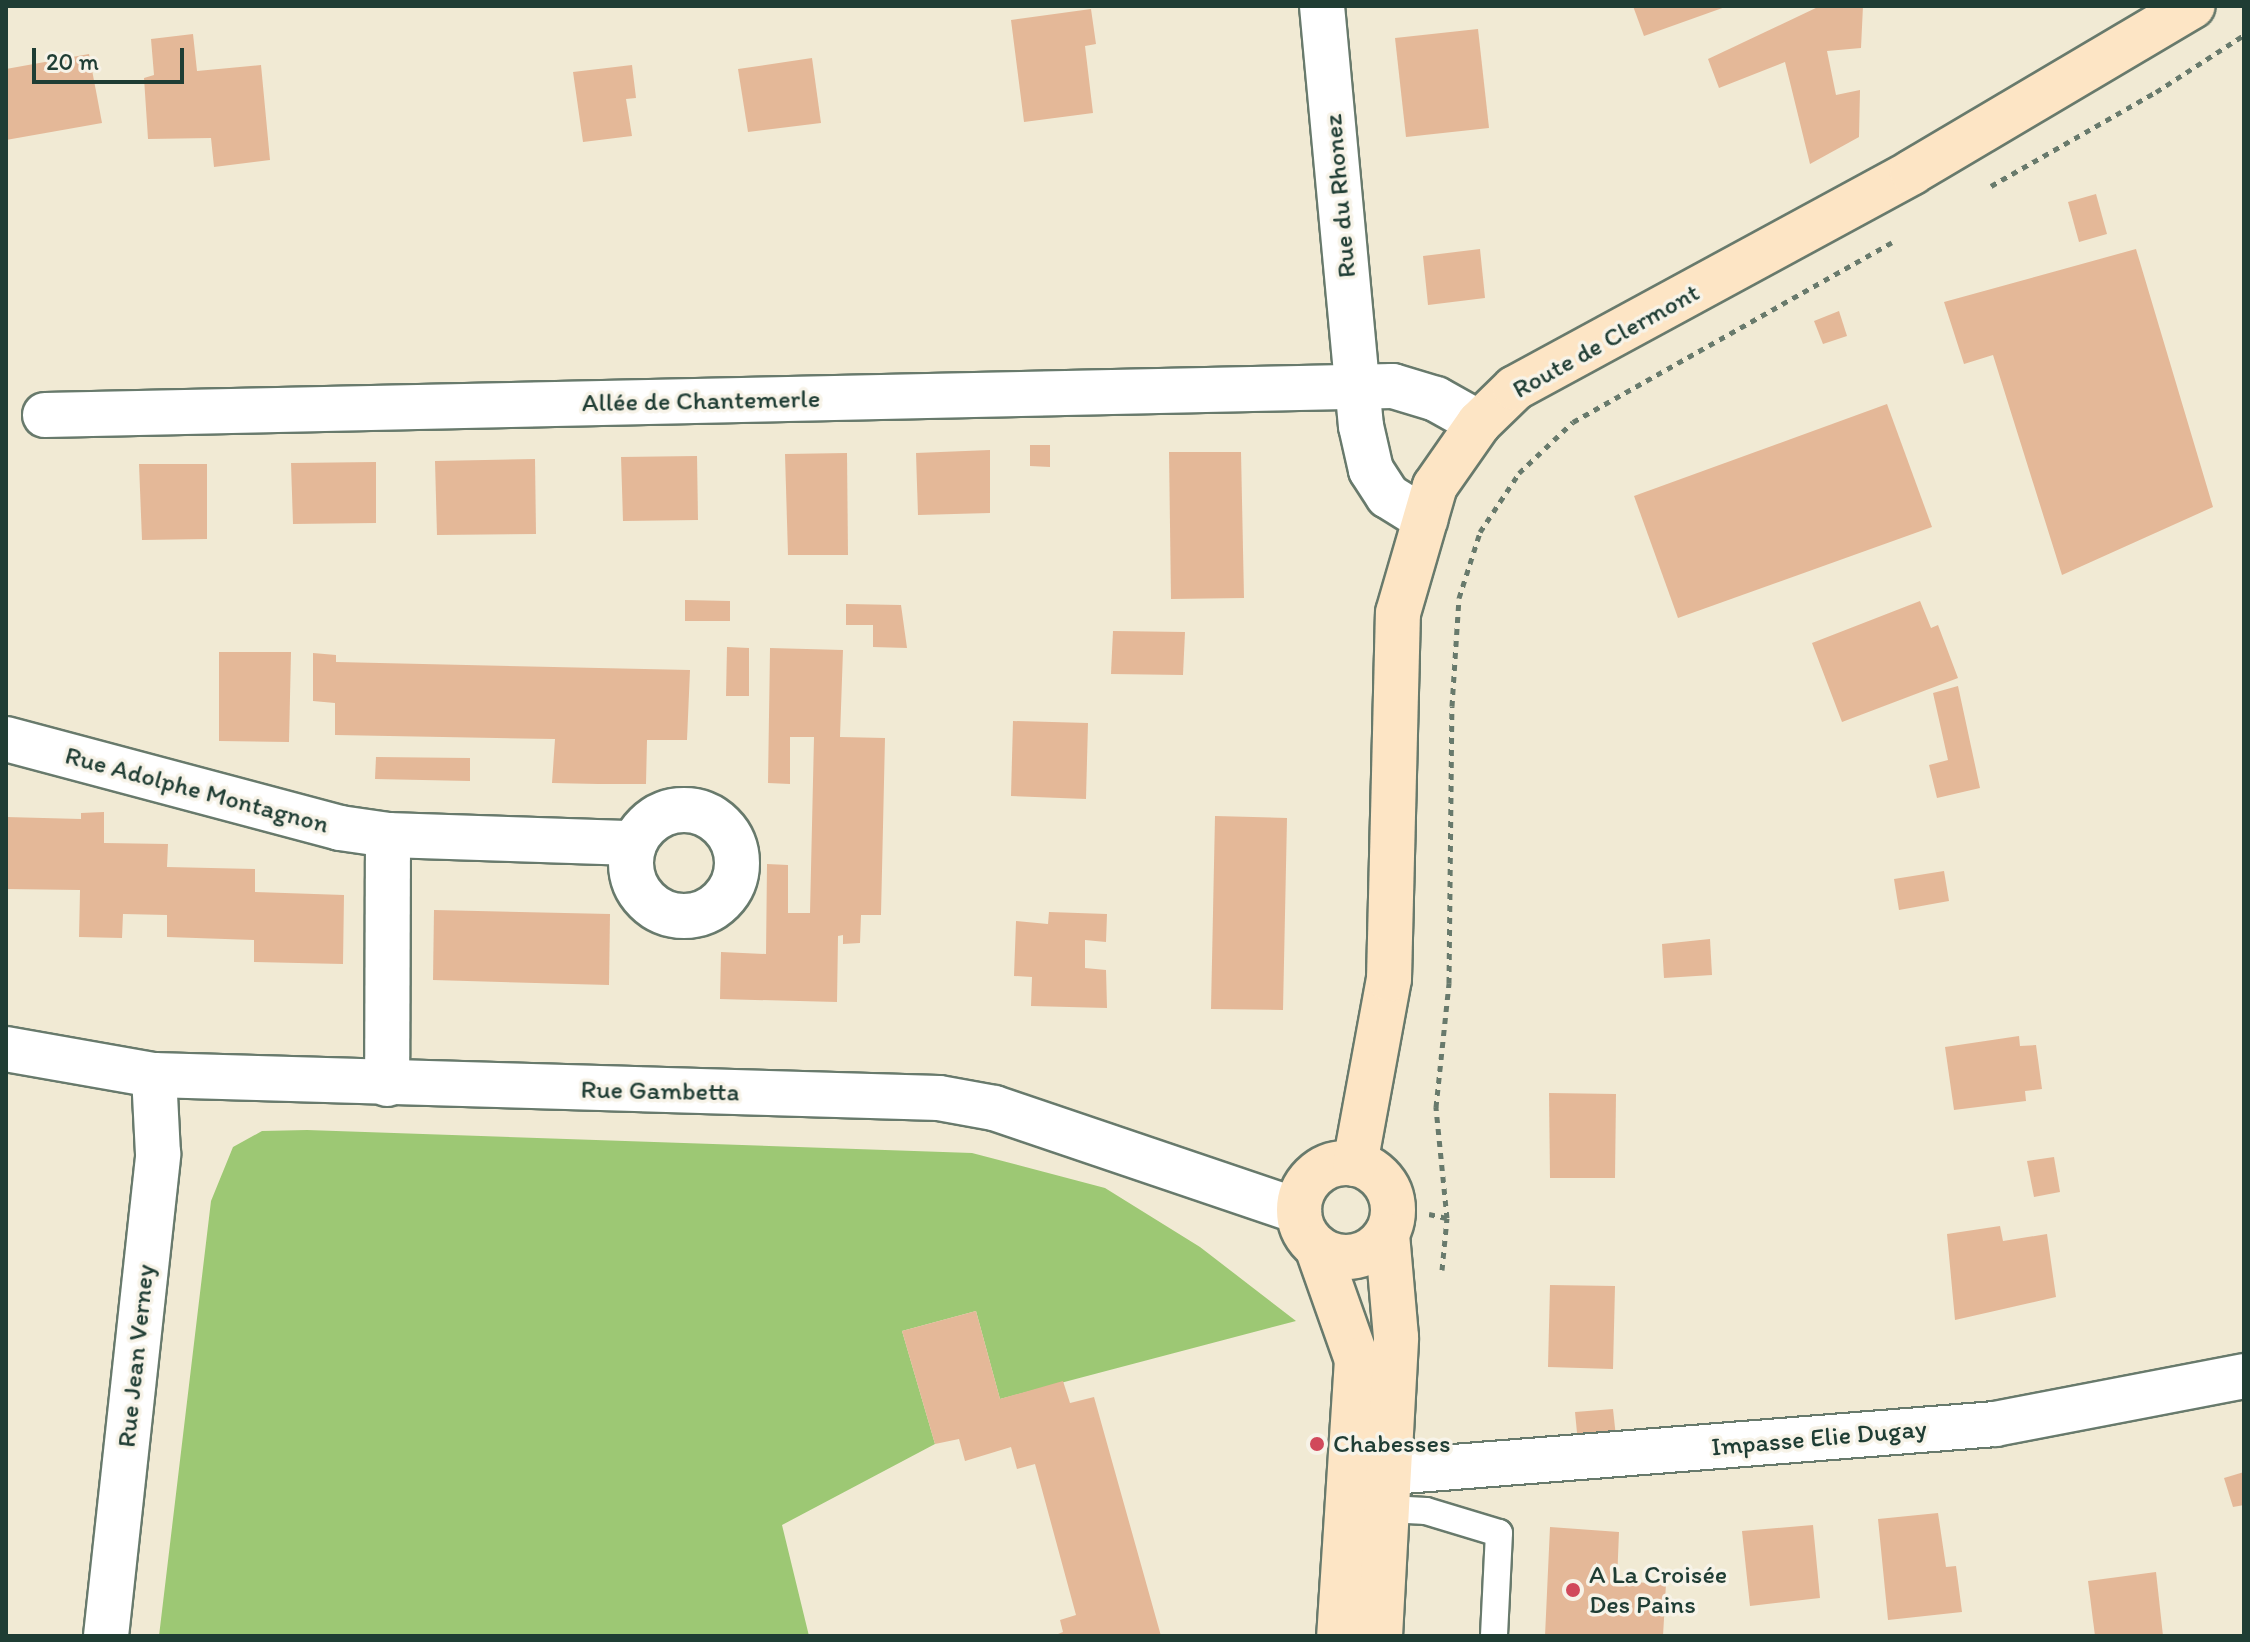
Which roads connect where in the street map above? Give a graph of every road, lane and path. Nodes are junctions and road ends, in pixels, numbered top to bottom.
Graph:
1 (1322, 6) edge
2 (2193, 6) edge
3 (2244, 35) edge
4 (1979, 193) dead end
5 (1897, 239) dead end
6 (1357, 386) junction
7 (45, 415) dead end
8 (1479, 423) junction
9 (1425, 519) junction
10 (6, 739) edge
11 (388, 835) junction
12 (634, 843) dead end
13 (6, 1049) edge
14 (154, 1075) junction
15 (387, 1084) junction
16 (1355, 1164) junction
17 (1447, 1218) dead end
18 (1308, 1229) junction
19 (1387, 1235) junction
20 (2244, 1376) edge
21 (1390, 1491) junction
22 (106, 1636) edge
23 (1339, 1636) edge
24 (1380, 1636) edge
25 (1494, 1636) edge

1 - 6 street, Rue du Rhonez
2 - 8 main road, Route de Clermont
3 - 4 path
5 - 17 path
6 - 7 street, Allée de Chantemerle
6 - 8 street, Allée de Chantemerle
6 - 9 street, Rue du Rhonez
8 - 9 main road, Route de Clermont
9 - 16 main road, Route de Clermont
10 - 11 street, Rue Adolphe Montagnon
11 - 12 street, Rue Adolphe Montagnon
11 - 15 street
13 - 14 street, Rue Gambetta
14 - 15 street, Rue Gambetta
14 - 22 street, Rue Jean Verney
15 - 18 street, Rue Gambetta
16 - 18 main road
16 - 19 main road
18 - 19 main road
18 - 23 main road
19 - 21 main road
20 - 21 street, Impasse Elie Dugay
21 - 24 main road
21 - 25 lane

